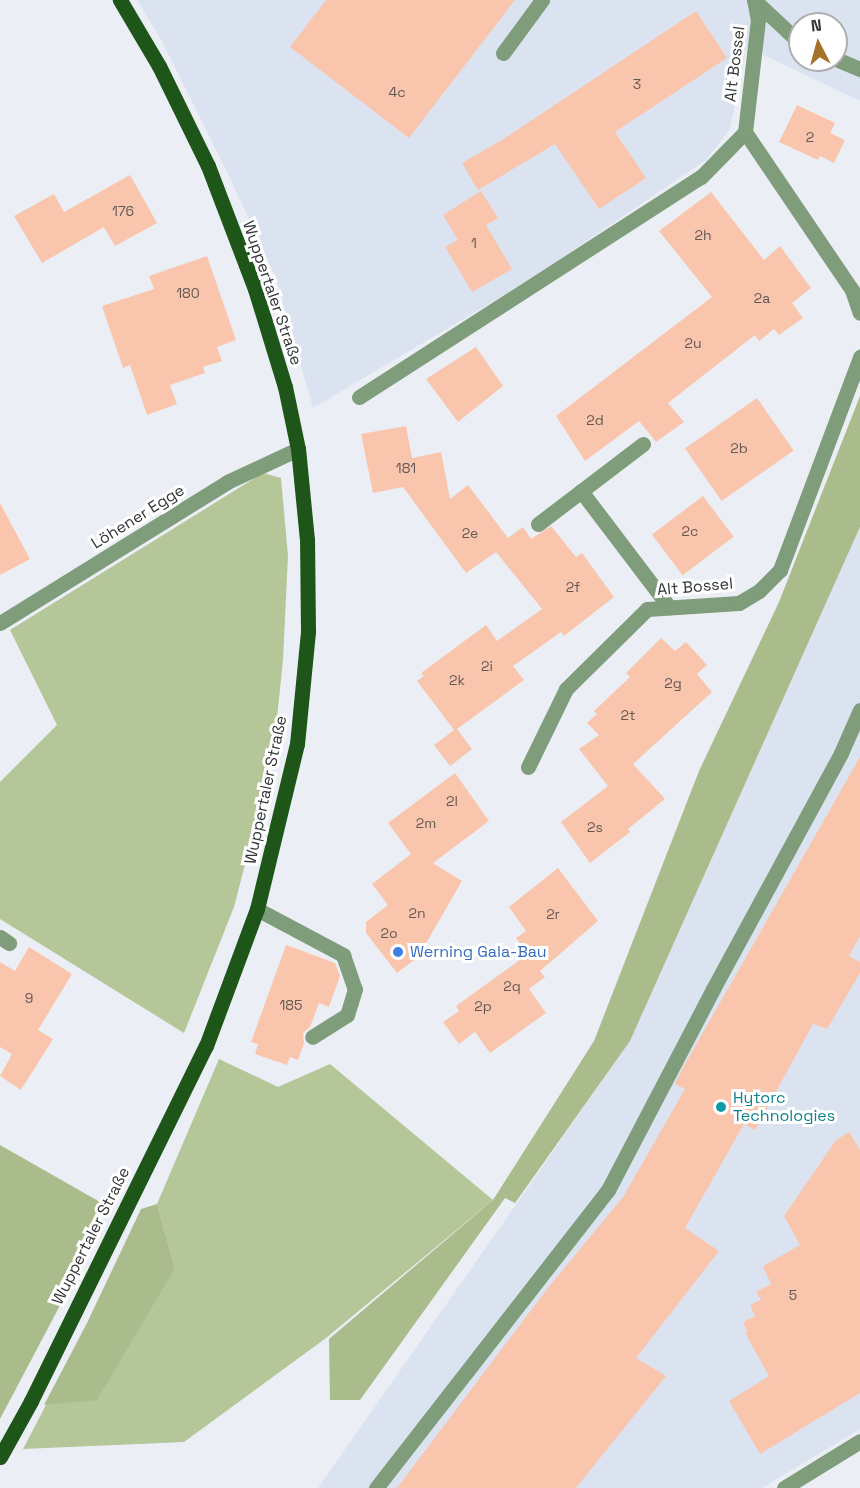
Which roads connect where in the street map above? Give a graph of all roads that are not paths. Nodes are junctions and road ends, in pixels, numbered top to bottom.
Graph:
1 (120, 0) edge
2 (542, 0) edge
3 (755, 0) edge
4 (788, 32) edge
5 (503, 53) dead end
6 (745, 132) junction
7 (860, 313) edge
8 (860, 357) edge
9 (360, 397) dead end
10 (643, 444) dead end
11 (298, 449) junction
12 (581, 491) junction
13 (538, 524) dead end
14 (669, 607) junction
15 (0, 623) edge
16 (860, 710) edge
17 (528, 767) dead end
18 (258, 909) junction
19 (312, 1037) dead end
20 (860, 1441) edge
21 (0, 1457) edge
22 (376, 1488) edge
23 (784, 1488) edge

1 - 11 main road, Wuppertaler Straße
2 - 5 street
3 - 4 street
3 - 6 street, Alt Bossel
6 - 7 street
6 - 9 street
8 - 14 street, Alt Bossel
10 - 12 street
11 - 15 street, Löhener Egge
11 - 18 main road, Wuppertaler Straße
12 - 13 street
12 - 14 street
14 - 17 street, Alt Bossel
16 - 22 street
18 - 19 street
18 - 21 main road, Wuppertaler Straße
20 - 23 street

